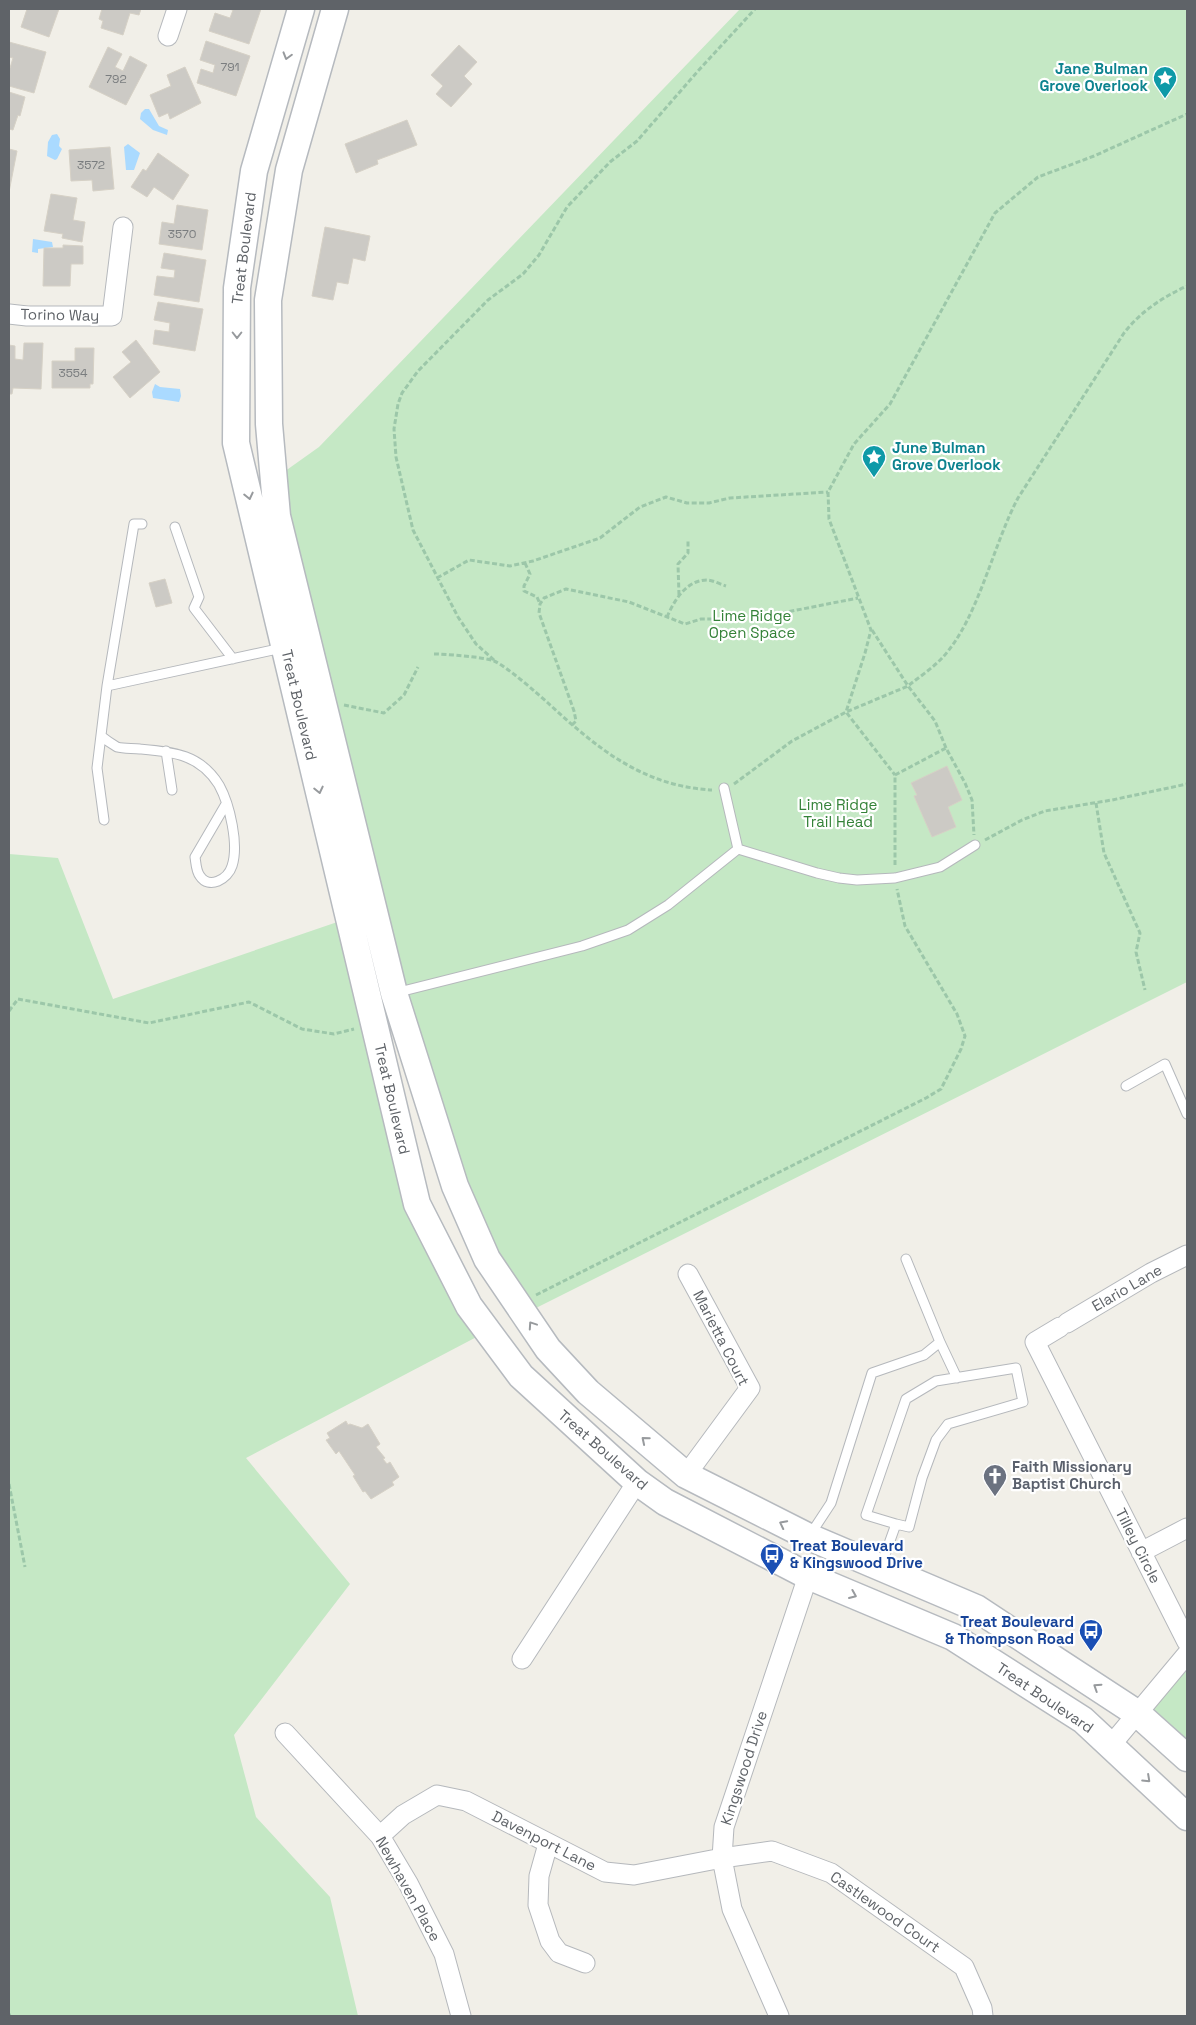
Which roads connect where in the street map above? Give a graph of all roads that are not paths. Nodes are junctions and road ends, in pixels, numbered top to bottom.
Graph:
1 (176, 9) edge
2 (301, 9) edge
3 (335, 9) edge
4 (168, 36) dead end
5 (123, 227) dead end
6 (9, 314) edge
7 (142, 524) dead end
8 (175, 527) dead end
9 (285, 647) junction
10 (233, 659) junction
11 (107, 686) junction
12 (101, 736) junction
13 (166, 751) junction
14 (724, 788) road end
15 (172, 790) dead end
16 (226, 804) junction
17 (104, 820) dead end
18 (975, 845) road end
19 (738, 849) junction
20 (394, 994) junction
21 (1126, 1086) dead end
22 (1187, 1114) edge
23 (1187, 1255) edge
24 (906, 1259) dead end
25 (688, 1274) dead end
26 (940, 1342) junction
27 (1034, 1342) joint
28 (957, 1378) junction
29 (691, 1477) junction
30 (637, 1482) junction
31 (896, 1524) junction
32 (1187, 1528) edge
33 (809, 1537) junction
34 (1141, 1552) junction
35 (880, 1568) junction
36 (808, 1576) junction
37 (945, 1595) junction
38 (1187, 1642) edge
39 (1187, 1654) edge
40 (522, 1659) dead end
41 (1138, 1714) junction
42 (285, 1733) dead end
43 (1111, 1745) junction
44 (1187, 1758) edge
45 (1187, 1817) edge
46 (380, 1836) junction
47 (548, 1844) junction
48 (722, 1858) junction
49 (585, 1963) dead end
50 (461, 2016) edge
51 (779, 2016) edge
52 (983, 2016) edge

1 - 4 street
2 -> 9 main road, Treat Boulevard
3 - 20 main road, Treat Boulevard
5 - 6 street, Torino Way
7 - 11 lane
8 - 10 lane
9 - 10 lane
9 -> 30 main road, Treat Boulevard
10 - 11 lane
11 - 12 lane
12 - 13 lane
12 - 17 lane
13 - 15 lane
13 - 16 lane
14 - 19 lane
16 - 16 lane
18 - 19 lane
19 - 20 lane
29 -> 20 main road, Treat Boulevard
21 - 22 lane
23 - 27 street, Elario Lane
24 - 26 lane
25 - 29 street, Marietta Court
26 - 28 lane
26 - 33 lane
27 - 34 street, Tilley Circle
28 - 31 lane
28 - 31 lane
33 -> 29 main road, Treat Boulevard
29 - 36 main road
30 - 36 main road, Treat Boulevard
30 - 40 street
31 - 35 lane
32 - 34 street
33 - 35 main road, Treat Boulevard
34 - 38 street, Tilley Circle
35 - 37 main road, Treat Boulevard
36 - 37 main road
36 -> 43 main road, Treat Boulevard
36 - 48 street, Kingswood Drive
41 -> 37 main road, Treat Boulevard
39 - 41 street
41 - 43 street
41 - 44 main road, Treat Boulevard
42 - 46 street, Newhaven Place
43 -> 45 main road, Treat Boulevard
46 - 47 street, Davenport Lane
46 - 50 street, Newhaven Place
47 - 48 street, Davenport Lane
47 - 49 street
48 - 51 street, Kingswood Drive
48 - 52 street, Castlewood Court

